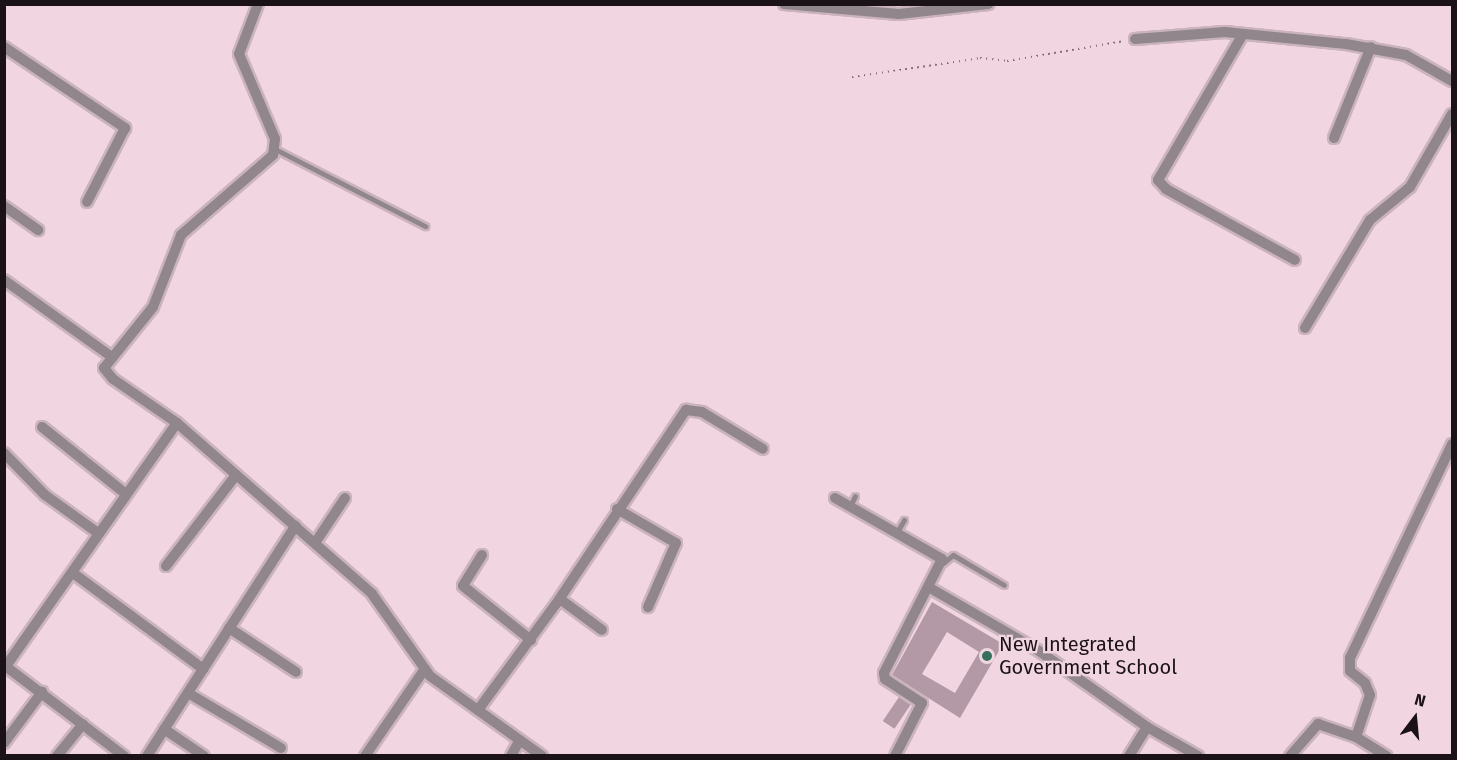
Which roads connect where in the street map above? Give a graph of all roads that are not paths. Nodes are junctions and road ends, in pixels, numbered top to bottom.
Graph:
1 (258, 4) edge
2 (784, 4) edge
3 (988, 4) edge
4 (1243, 34) junction
5 (1135, 39) road end
6 (4, 47) edge
7 (1371, 47) junction
8 (1452, 81) edge
9 (1452, 114) edge
10 (1334, 138) dead end
11 (275, 149) junction
12 (87, 202) dead end
13 (4, 207) edge
14 (425, 226) dead end
15 (38, 230) dead end
16 (1294, 260) dead end
17 (4, 280) edge
18 (1305, 328) dead end
19 (112, 357) junction
20 (177, 423) junction
21 (42, 427) dead end
22 (1452, 444) edge
23 (764, 448) dead end
24 (4, 453) edge
25 (236, 475) junction
26 (126, 494) junction
27 (345, 498) dead end
28 (835, 498) dead end
29 (617, 509) junction
30 (904, 520) dead end
31 (295, 526) junction
32 (897, 532) junction
33 (99, 533) junction
34 (315, 543) junction
35 (482, 555) dead end
36 (942, 564) junction
37 (166, 566) dead end
38 (72, 573) junction
39 (1004, 585) dead end
40 (930, 588) junction
41 (560, 599) junction
42 (648, 607) dead end
43 (229, 628) junction
44 (602, 630) dead end
45 (531, 640) junction
46 (5, 666) edge
47 (203, 669) junction
48 (424, 670) junction
49 (296, 672) dead end
50 (42, 692) junction
51 (188, 693) junction
52 (478, 710) junction
53 (901, 723) dead end
54 (82, 724) junction
55 (1148, 727) junction
56 (164, 729) junction
57 (910, 730) junction
58 (1356, 737) junction
59 (520, 740) junction
60 (4, 743) edge
61 (281, 748) dead end
62 (57, 756) edge
63 (124, 756) edge
64 (147, 756) edge
65 (204, 756) edge
66 (365, 756) edge
67 (511, 756) edge
68 (542, 756) edge
69 (895, 756) edge
70 (1129, 756) edge
71 (1198, 756) edge
72 (1290, 756) edge
73 (1386, 756) edge

1 - 11 street
2 - 3 street
4 - 5 street
4 - 7 street
4 - 16 street
6 - 12 street
7 - 8 street
7 - 10 street
9 - 18 street
11 - 14 lane
11 - 19 street
13 - 15 street
17 - 19 street
19 - 20 street
20 - 25 street
20 - 26 street
21 - 26 street
22 - 58 street
23 - 29 street
24 - 33 street
25 - 31 street
25 - 37 street
26 - 33 street
27 - 34 street
28 - 32 street
29 - 41 street
29 - 42 street
30 - 32 lane
31 - 34 street
31 - 43 street
32 - 36 street
33 - 38 street
34 - 48 street
35 - 45 street
36 - 39 lane
36 - 40 street
38 - 46 street
38 - 47 street
40 - 55 street
40 - 57 street
41 - 44 street
41 - 45 street
43 - 47 street
43 - 49 street
45 - 52 street
46 - 50 street
47 - 51 street
48 - 52 street
48 - 66 street
50 - 54 street
50 - 60 street
51 - 56 street
51 - 61 street
52 - 59 street
53 - 57 lane
54 - 62 street
54 - 63 street
55 - 70 street
55 - 71 street
56 - 64 street
56 - 65 street
57 - 69 street
58 - 72 street
58 - 73 street
59 - 67 street
59 - 68 street

